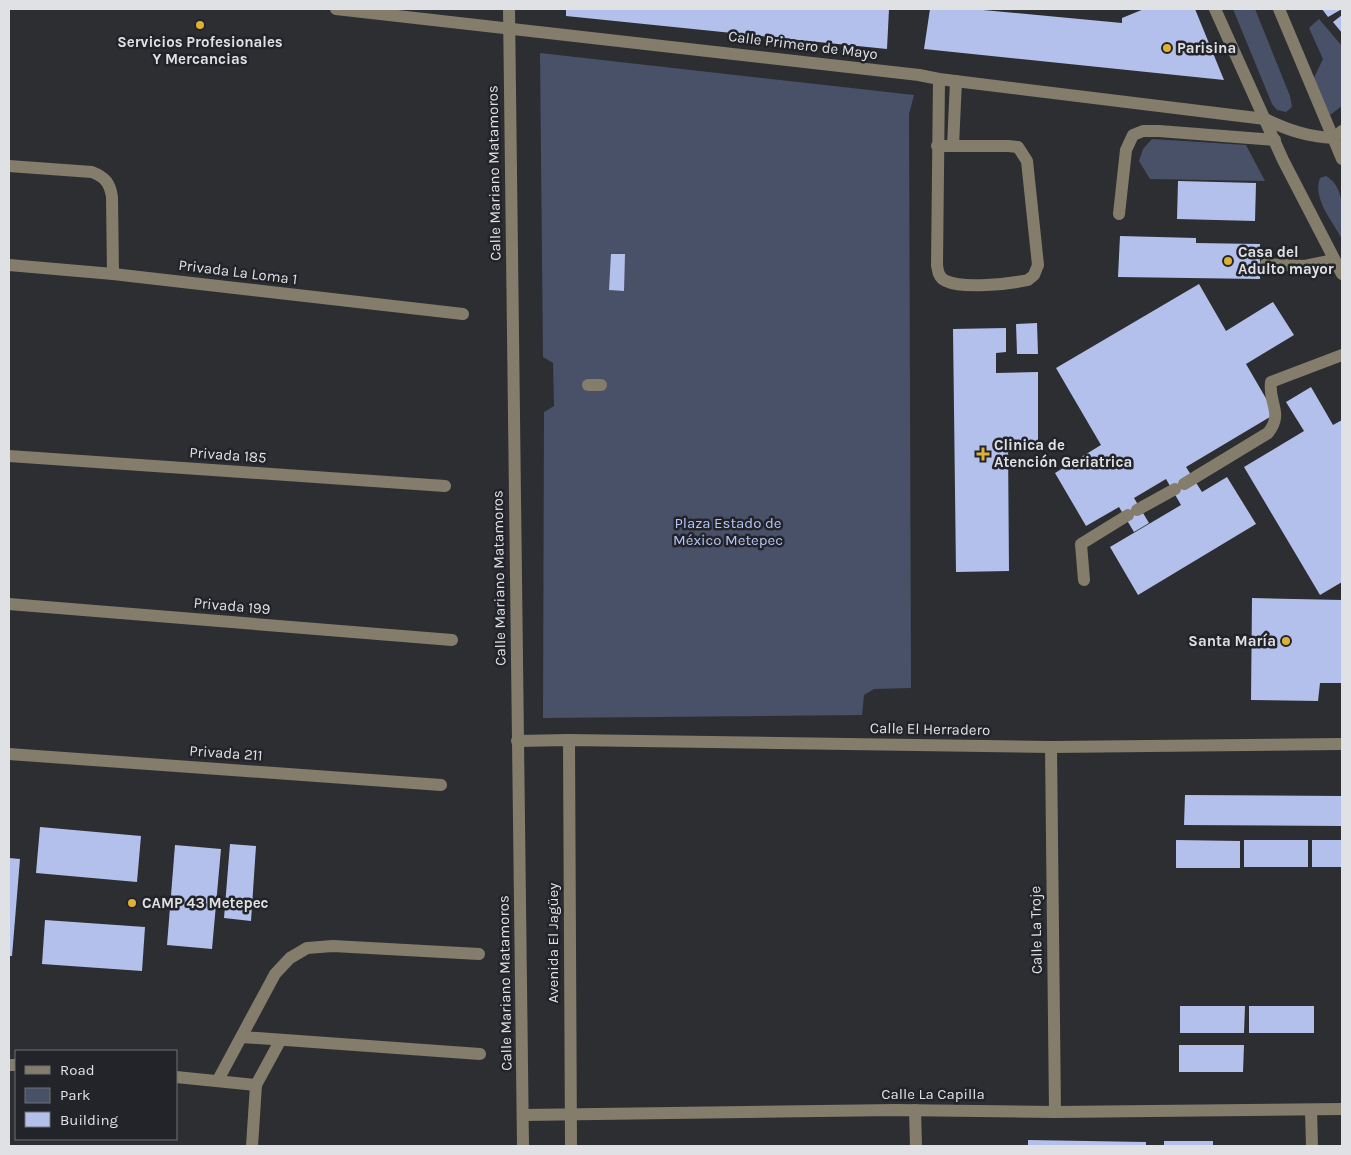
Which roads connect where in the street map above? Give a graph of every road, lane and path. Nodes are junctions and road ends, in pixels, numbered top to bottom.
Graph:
1 (336, 9) edge
2 (509, 9) edge
3 (1215, 9) edge
4 (1279, 9) edge
5 (509, 28) junction
6 (939, 79) junction
7 (956, 81) junction
8 (1265, 119) junction
9 (1338, 134) edge
10 (1275, 140) junction
11 (937, 146) junction
12 (953, 146) junction
13 (1342, 159) edge
14 (9, 166) edge
15 (1120, 214) dead end
16 (1334, 260) junction
17 (1266, 264) dead end
18 (9, 265) edge
19 (113, 274) junction
20 (1342, 274) edge
21 (463, 314) dead end
22 (1342, 355) edge
23 (588, 385) dead end
24 (602, 385) dead end
25 (9, 456) edge
26 (445, 486) dead end
27 (1084, 580) dead end
28 (9, 604) edge
29 (452, 640) dead end
30 (569, 740) junction
31 (517, 741) junction
32 (1342, 744) edge
33 (1051, 747) junction
34 (9, 754) edge
35 (441, 785) dead end
36 (479, 954) dead end
37 (242, 1037) junction
38 (280, 1041) junction
39 (480, 1054) dead end
40 (178, 1077) edge
41 (218, 1080) junction
42 (256, 1084) junction
43 (1342, 1109) edge
44 (914, 1110) junction
45 (1312, 1110) junction
46 (1055, 1112) junction
47 (570, 1114) junction
48 (523, 1115) junction
49 (252, 1146) edge
50 (523, 1146) edge
51 (571, 1146) edge
52 (916, 1146) edge
53 (1312, 1146) edge

1 - 5 street, Calle Primero de Mayo
2 - 5 street, Calle Mariano Matamoros
3 - 8 street
4 - 9 street
5 - 6 street, Calle Primero de Mayo
5 - 31 street, Calle Mariano Matamoros
6 - 7 street, Calle Primero de Mayo
6 - 11 street
7 - 8 street, Calle Primero de Mayo
7 - 12 street
8 - 9 street, Calle Primero de Mayo
8 - 10 street
9 - 13 street
10 - 15 street
10 - 16 street
11 - 12 street
11 - 12 street
14 - 19 street
16 - 17 street
16 - 20 street
18 - 19 street, Privada La Loma 1
19 - 21 street, Privada La Loma 1
22 - 27 street
23 - 24 street
25 - 26 street, Privada 185
28 - 29 street, Privada 199
30 - 31 street, Calle El Herradero
30 - 33 street, Calle El Herradero
30 - 47 street, Avenida El Jagüey
31 - 48 street, Calle Mariano Matamoros
32 - 33 street, Calle El Herradero
33 - 46 street, Calle La Troje
34 - 35 street, Privada 211
36 - 37 street
37 - 38 street
37 - 41 street
38 - 39 street
38 - 42 street
40 - 41 street
41 - 42 street
42 - 49 street
43 - 45 street, Calle La Capilla
44 - 46 street, Calle La Capilla
44 - 47 street, Calle La Capilla
44 - 52 street
45 - 46 street, Calle La Capilla
45 - 53 street
47 - 48 street, Calle La Capilla
47 - 51 street, Avenida El Jagüey
48 - 50 street, Calle Mariano Matamoros

